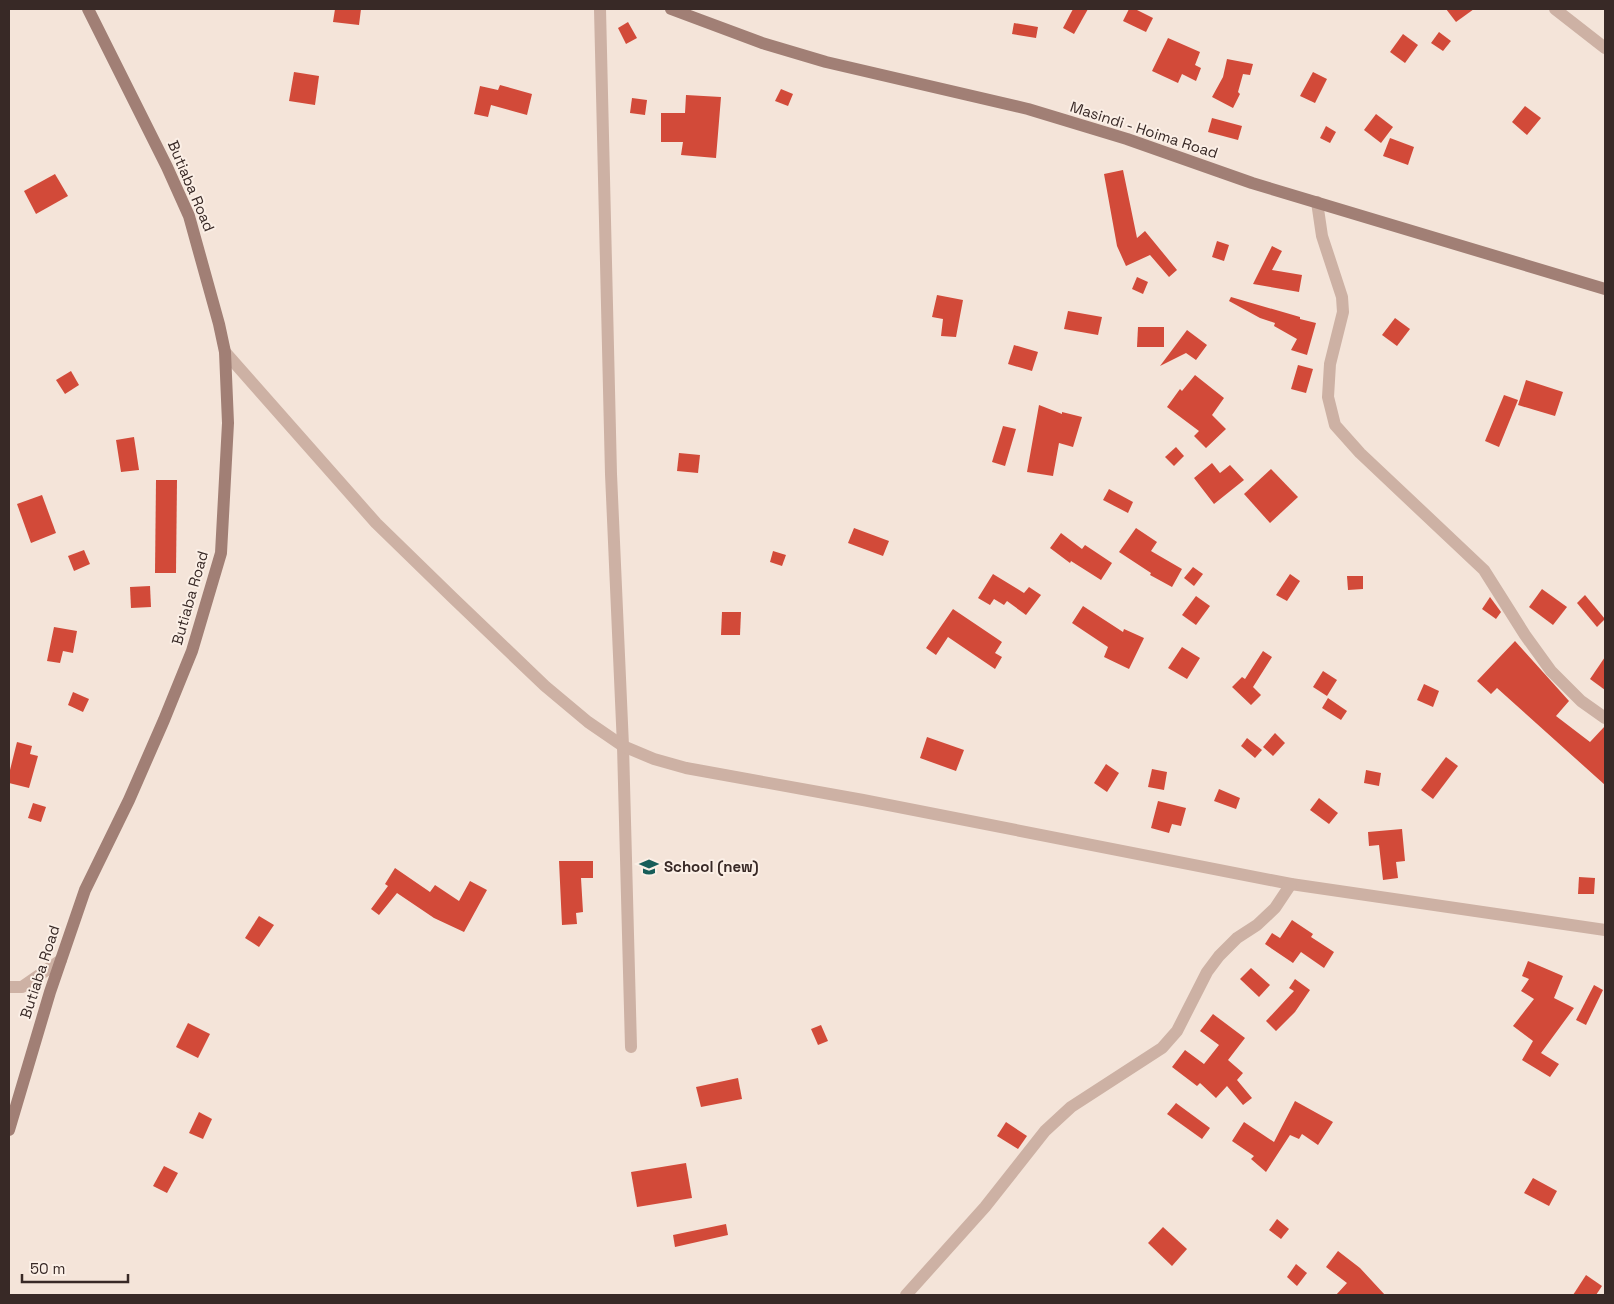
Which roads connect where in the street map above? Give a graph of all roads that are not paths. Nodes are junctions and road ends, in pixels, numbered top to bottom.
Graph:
1 (88, 9) edge
2 (600, 9) edge
3 (672, 9) edge
4 (1555, 9) edge
5 (1605, 48) edge
6 (1317, 202) junction
7 (1605, 289) edge
8 (225, 352) junction
9 (1605, 718) edge
10 (622, 746) junction
11 (1291, 884) junction
12 (1605, 930) edge
13 (61, 960) junction
14 (9, 987) edge
15 (631, 1047) dead end
16 (9, 1130) edge
17 (906, 1295) edge

1 - 8 main road, Butiaba Road
2 - 10 street
3 - 6 main road, Masindi - Hoima Road
4 - 5 street
6 - 7 main road, Masindi - Hoima Road
6 - 9 street
8 - 10 street
8 - 13 main road, Butiaba Road
10 - 11 street
10 - 15 street
11 - 12 street
11 - 17 street
13 - 14 street
13 - 16 main road, Butiaba Road

